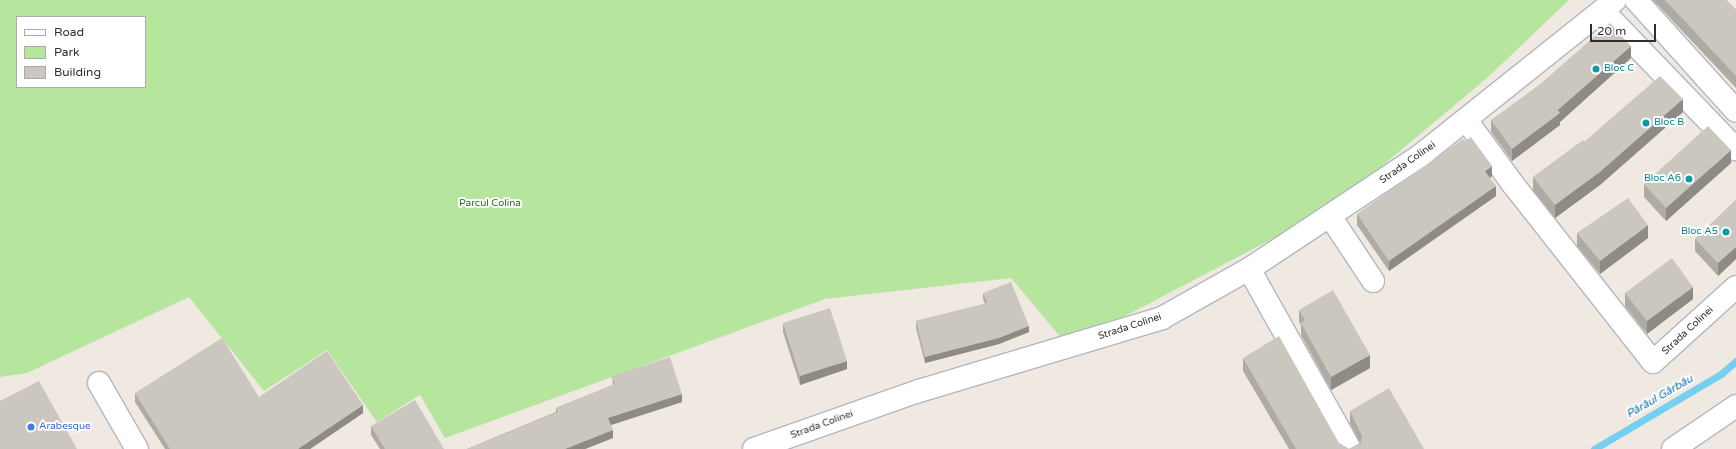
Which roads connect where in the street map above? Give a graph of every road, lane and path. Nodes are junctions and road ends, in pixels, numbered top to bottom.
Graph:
1 (1636, 0) edge
2 (1609, 5) edge
3 (1736, 111) edge
4 (1467, 121) junction
5 (1736, 149) edge
6 (1330, 216) junction
7 (1249, 269) junction
8 (1373, 281) dead end
9 (1736, 287) edge
10 (99, 383) dead end
11 (1736, 406) edge
12 (137, 449) edge
13 (754, 449) edge
14 (1350, 449) edge
15 (1673, 449) edge

1 - 3 street
2 - 4 street, Strada Colinei
2 - 5 street, Strada Colinei
4 - 6 street, Strada Colinei
4 - 9 street, Strada Colinei
6 - 7 street, Strada Colinei
6 - 8 street
7 - 13 street, Strada Colinei
7 - 14 street
10 - 12 street
11 - 15 street

